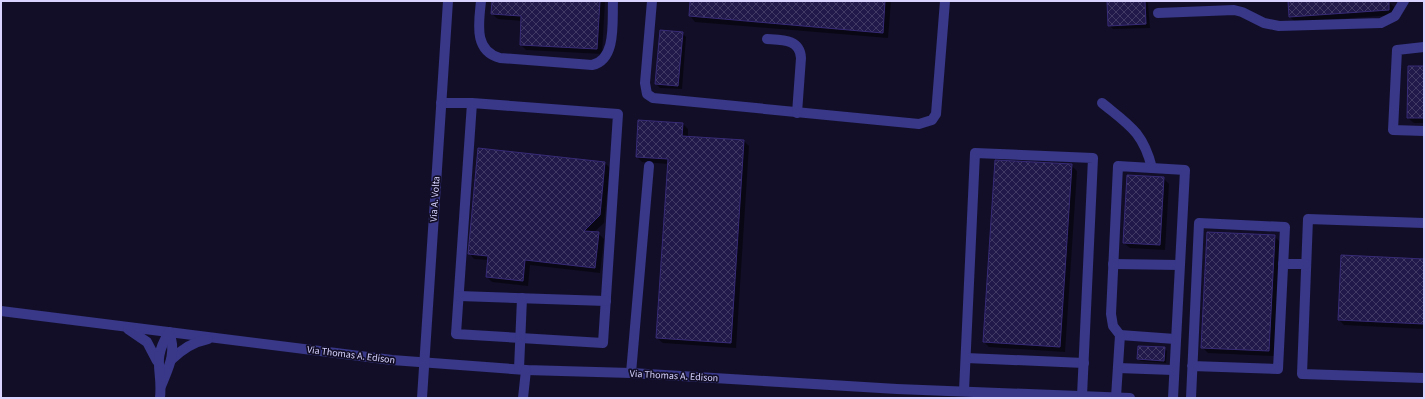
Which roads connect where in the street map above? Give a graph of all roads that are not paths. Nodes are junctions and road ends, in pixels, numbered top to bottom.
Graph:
1 (448, 1) edge
2 (481, 1) edge
3 (613, 1) edge
4 (652, 1) edge
5 (945, 1) edge
6 (1404, 1) edge
7 (1158, 13) dead end
8 (767, 39) dead end
9 (1424, 47) edge
10 (441, 103) junction
11 (1102, 103) dead end
12 (472, 104) junction
13 (797, 113) junction
14 (1424, 130) edge
15 (649, 166) dead end
16 (1152, 168) junction
17 (1424, 223) edge
18 (1113, 264) junction
19 (1283, 264) junction
20 (1306, 264) junction
21 (1179, 266) junction
22 (459, 296) junction
23 (522, 298) junction
24 (606, 301) junction
25 (1, 311) edge
26 (116, 326) junction
27 (169, 332) junction
28 (1120, 335) junction
29 (220, 338) junction
30 (521, 338) junction
31 (1175, 339) junction
32 (966, 358) junction
33 (171, 360) junction
34 (158, 362) junction
35 (424, 363) junction
36 (1084, 363) junction
37 (1192, 366) junction
38 (1118, 368) junction
39 (523, 370) junction
40 (1173, 370) junction
41 (631, 373) junction
42 (1424, 378) edge
43 (161, 386) junction
44 (964, 392) junction
45 (950, 394) edge
46 (1042, 396) edge
47 (1082, 396) junction
48 (160, 398) edge
49 (422, 398) edge
50 (523, 398) edge
51 (1116, 398) edge
52 (1130, 398) edge
53 (1173, 398) edge
54 (1191, 398) edge

1 - 10 street, Via A. Volta
2 - 3 street
4 - 13 street
5 - 13 street
6 - 7 street
8 - 13 street
9 - 14 street
10 - 12 street
10 - 35 street, Via A. Volta
11 - 16 street
12 - 22 street
12 - 24 street
15 - 41 street
16 - 18 street
16 - 21 street
17 - 20 street
18 - 21 street
18 - 28 street
19 - 20 street
19 - 37 street
19 - 37 street
20 - 42 street
21 - 31 street
22 - 23 street
22 - 30 street
23 - 24 street
23 - 30 street
24 - 30 street
25 - 26 street
26 - 27 street
26 - 34 street
27 - 29 street
27 - 33 street
27 - 34 street
28 - 31 street
28 - 38 street
29 - 33 street
29 - 35 street, Via Thomas A. Edison
30 - 39 street
31 - 40 street
32 - 36 street
32 - 36 street
32 - 44 street
33 - 43 street
34 - 43 street
35 - 39 street, Via Thomas A. Edison
35 - 49 street, Via A. Volta
36 - 47 street
37 - 54 street
38 - 40 street
38 - 51 street
39 - 41 street, Via Thomas A. Edison
39 - 50 street
40 - 53 street
41 - 45 street, Via Thomas A. Edison
43 - 48 street
44 - 45 street, Via Thomas A. Edison
44 - 46 street, Via Thomas A. Edison
46 - 47 street, Via Thomas A. Edison
47 - 51 street, Via Thomas A. Edison
51 - 52 street, Via Thomas A. Edison

